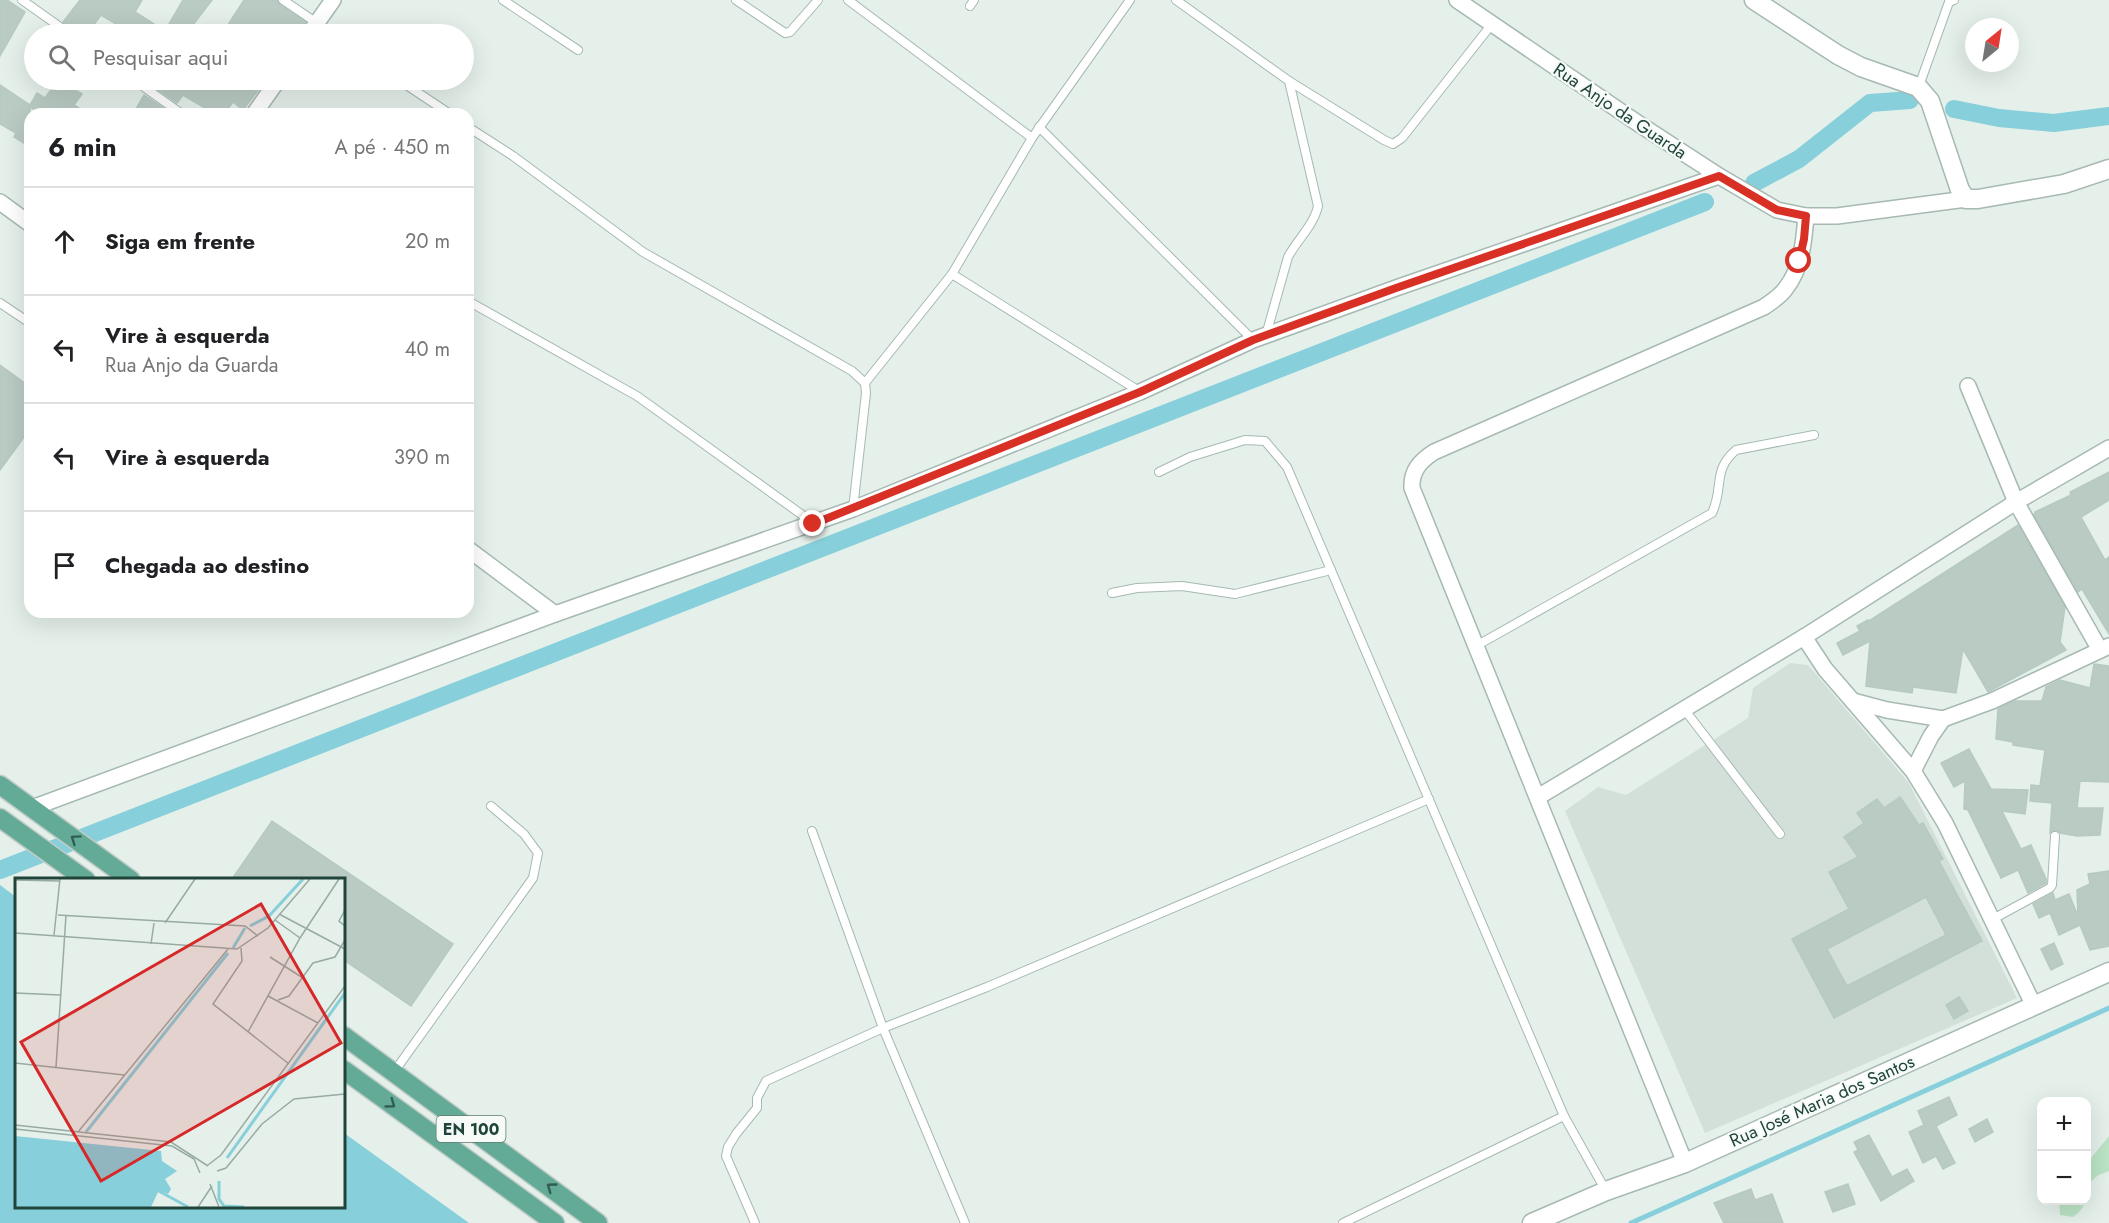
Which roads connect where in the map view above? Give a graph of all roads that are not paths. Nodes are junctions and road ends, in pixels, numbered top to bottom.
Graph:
1 (22, 0) edge
2 (283, 0) edge
3 (333, 0) edge
4 (503, 0) edge
5 (736, 0) edge
6 (818, 0) edge
7 (848, 0) edge
8 (1130, 0) edge
9 (1176, 0) edge
10 (1457, 0) edge
11 (1754, 0) edge
12 (1954, 0) edge
13 (56, 24) edge
14 (308, 24) edge
15 (316, 24) edge
16 (1492, 24) junction
17 (578, 50) dead end
18 (1289, 81) junction
19 (1918, 87) junction
20 (148, 90) edge
21 (271, 90) edge
22 (414, 90) edge
23 (174, 108) edge
24 (258, 108) edge
25 (441, 108) edge
26 (1039, 128) junction
27 (474, 131) edge
28 (1032, 138) junction
29 (2109, 169) edge
30 (1719, 176) junction
31 (1966, 199) junction
32 (0, 202) edge
33 (1806, 216) junction
34 (24, 220) edge
35 (952, 274) junction
36 (0, 303) edge
37 (474, 304) edge
38 (24, 319) edge
39 (1260, 337) junction
40 (865, 383) junction
41 (1968, 386) dead end
42 (1140, 392) junction
43 (1814, 435) dead end
44 (2109, 448) edge
45 (1159, 472) dead end
46 (2016, 502) junction
47 (853, 508) junction
48 (813, 524) junction
49 (474, 553) edge
50 (1331, 570) junction
51 (1112, 593) dead end
52 (555, 614) junction
53 (1804, 637) junction
54 (1476, 646) junction
55 (2105, 648) edge
56 (1853, 701) junction
57 (1684, 709) junction
58 (1943, 718) junction
59 (1913, 771) junction
60 (0, 785) edge
61 (1538, 797) junction
62 (1429, 800) junction
63 (491, 806) dead end
64 (32, 808) junction
65 (0, 818) edge
66 (812, 831) dead end
67 (1780, 834) dead end
68 (2055, 836) dead end
69 (85, 878) edge
70 (130, 878) edge
71 (1994, 919) junction
72 (2109, 972) edge
73 (2034, 1006) junction
74 (883, 1028) junction
75 (345, 1037) edge
76 (345, 1071) edge
77 (394, 1072) junction
78 (1564, 1116) junction
79 (1685, 1163) junction
80 (1606, 1191) junction
81 (555, 1223) edge
82 (598, 1223) edge
83 (755, 1223) edge
84 (965, 1223) edge
85 (1343, 1223) edge
86 (1532, 1223) edge

1 - 13 lane
2 - 14 lane
3 - 15 street
4 - 17 lane
5 - 6 lane
7 - 28 lane
8 - 26 lane
9 - 18 lane
10 - 16 street, Rua Anjo da Guarda
11 - 19 street
12 - 19 lane
16 - 18 lane
16 - 30 street, Rua Anjo da Guarda
18 - 39 lane
19 - 31 street
20 - 23 lane
21 - 24 street
22 - 25 lane
26 - 28 lane
26 - 39 lane
27 - 40 lane
28 - 35 lane
29 - 31 street
30 - 33 street, Rua Anjo da Guarda
30 - 39 street
31 - 33 street, Rua Anjo da Guarda
32 - 34 street
33 - 54 street
35 - 40 lane
35 - 42 lane
36 - 38 lane
37 - 48 lane
39 - 42 street
40 - 47 lane
41 - 46 street
42 - 47 street
43 - 54 lane
44 - 46 street
45 - 50 lane
46 - 53 street
46 - 55 street
47 - 48 street
48 - 52 street
49 - 52 street
50 - 51 lane
50 - 62 lane
52 - 64 street
53 - 56 street
53 - 57 street
54 - 61 street
55 - 58 street
56 - 58 street
56 - 59 street
57 - 61 street
57 - 67 lane
58 - 59 street
59 - 71 street
60 - 64 main road
61 - 79 street
62 - 74 lane
62 - 78 lane
63 - 77 lane
70 -> 64 main road
65 - 69 main road
66 - 74 lane
68 - 71 lane
71 - 73 street
72 - 73 street, Rua José Maria dos Santos
73 - 79 street, Rua José Maria dos Santos
74 - 83 lane
74 - 84 lane
75 - 77 main road, EN 100
76 -> 81 main road, EN 100
82 -> 77 main road, EN 100
78 - 80 lane
78 - 85 lane
79 - 80 street, Rua José Maria dos Santos
80 - 86 street, Rua José Maria dos Santos

